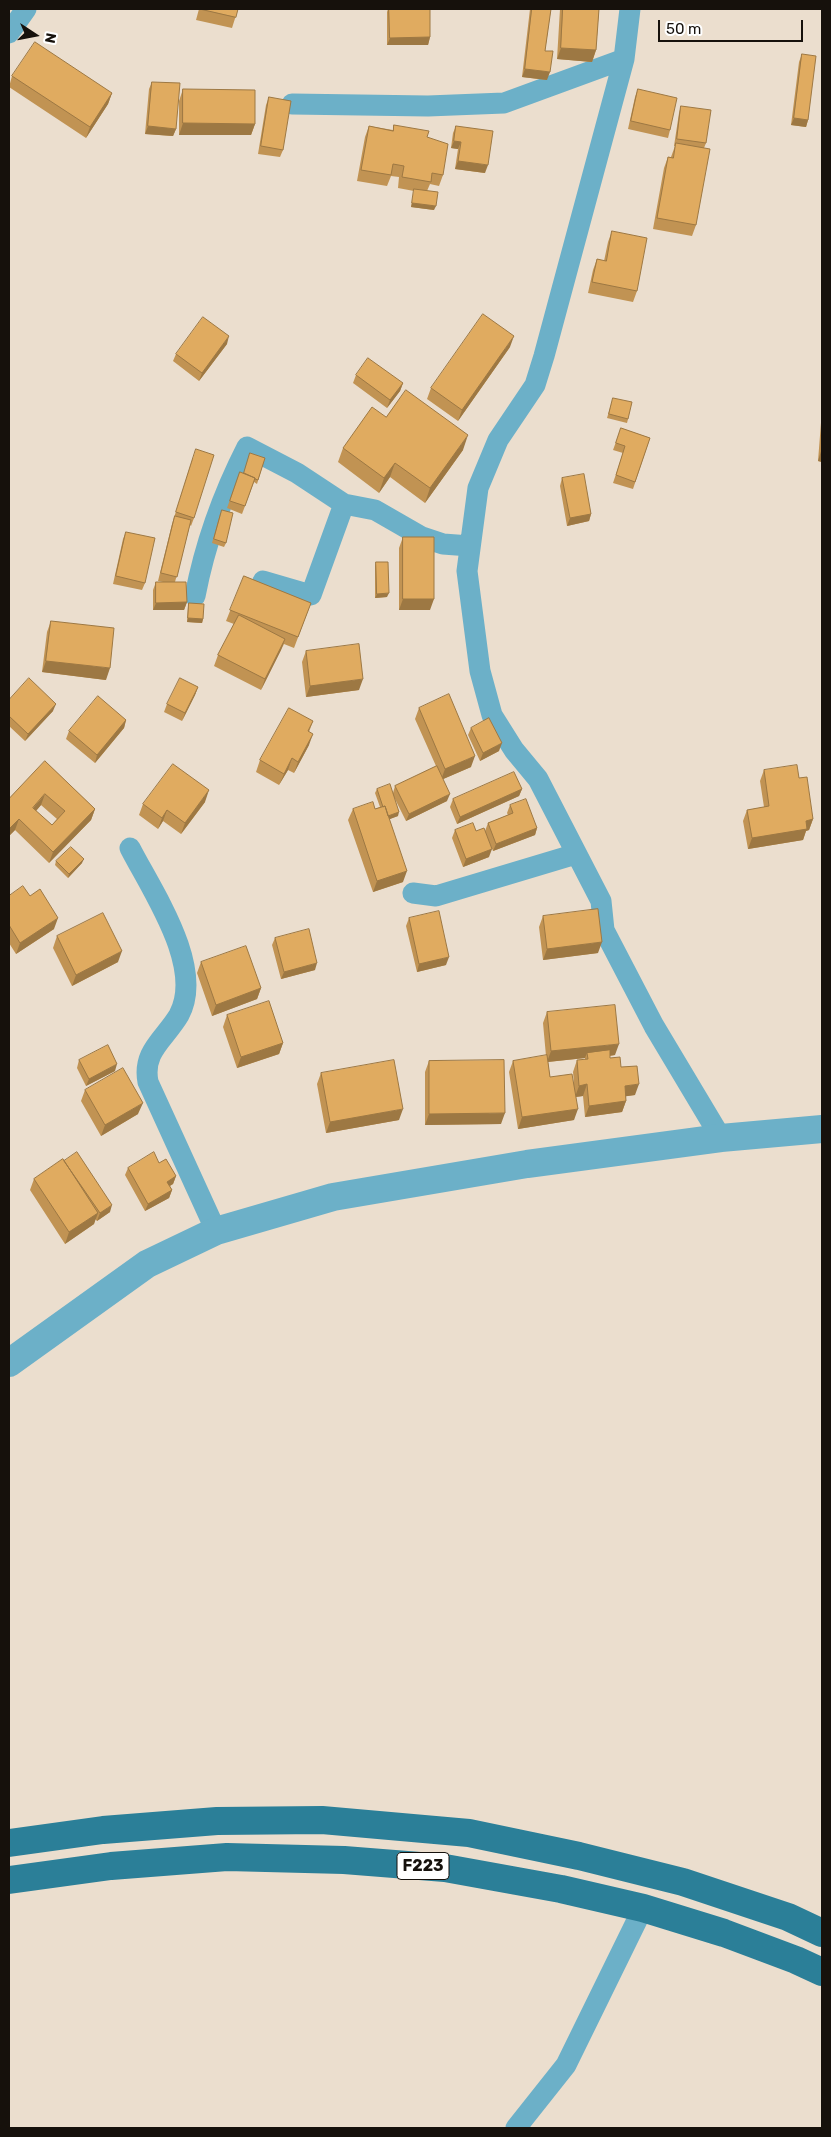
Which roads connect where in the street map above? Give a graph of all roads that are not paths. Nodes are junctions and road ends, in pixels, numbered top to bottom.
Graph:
1 (26, 9) edge
2 (630, 9) edge
3 (9, 33) edge
4 (624, 59) junction
5 (292, 104) edge
6 (344, 504) junction
7 (470, 546) junction
8 (263, 581) edge
9 (195, 596) dead end
10 (130, 848) dead end
11 (576, 854) junction
12 (412, 893) dead end
13 (822, 1129) edge
14 (721, 1138) junction
15 (216, 1231) junction
16 (9, 1362) edge
17 (9, 1843) edge
18 (9, 1880) edge
19 (643, 1908) junction
20 (822, 1933) edge
21 (822, 1972) edge
22 (516, 2128) edge

1 - 3 street
2 - 4 street
4 - 5 street
4 - 7 street
6 - 7 street
6 - 8 street
6 - 9 street
7 - 11 street
10 - 15 street
11 - 12 street
11 - 14 street
13 - 14 street
14 - 15 street
15 - 16 street
17 - 20 main road, F223
18 - 19 main road, F223
19 - 21 main road, F223
19 - 22 street

